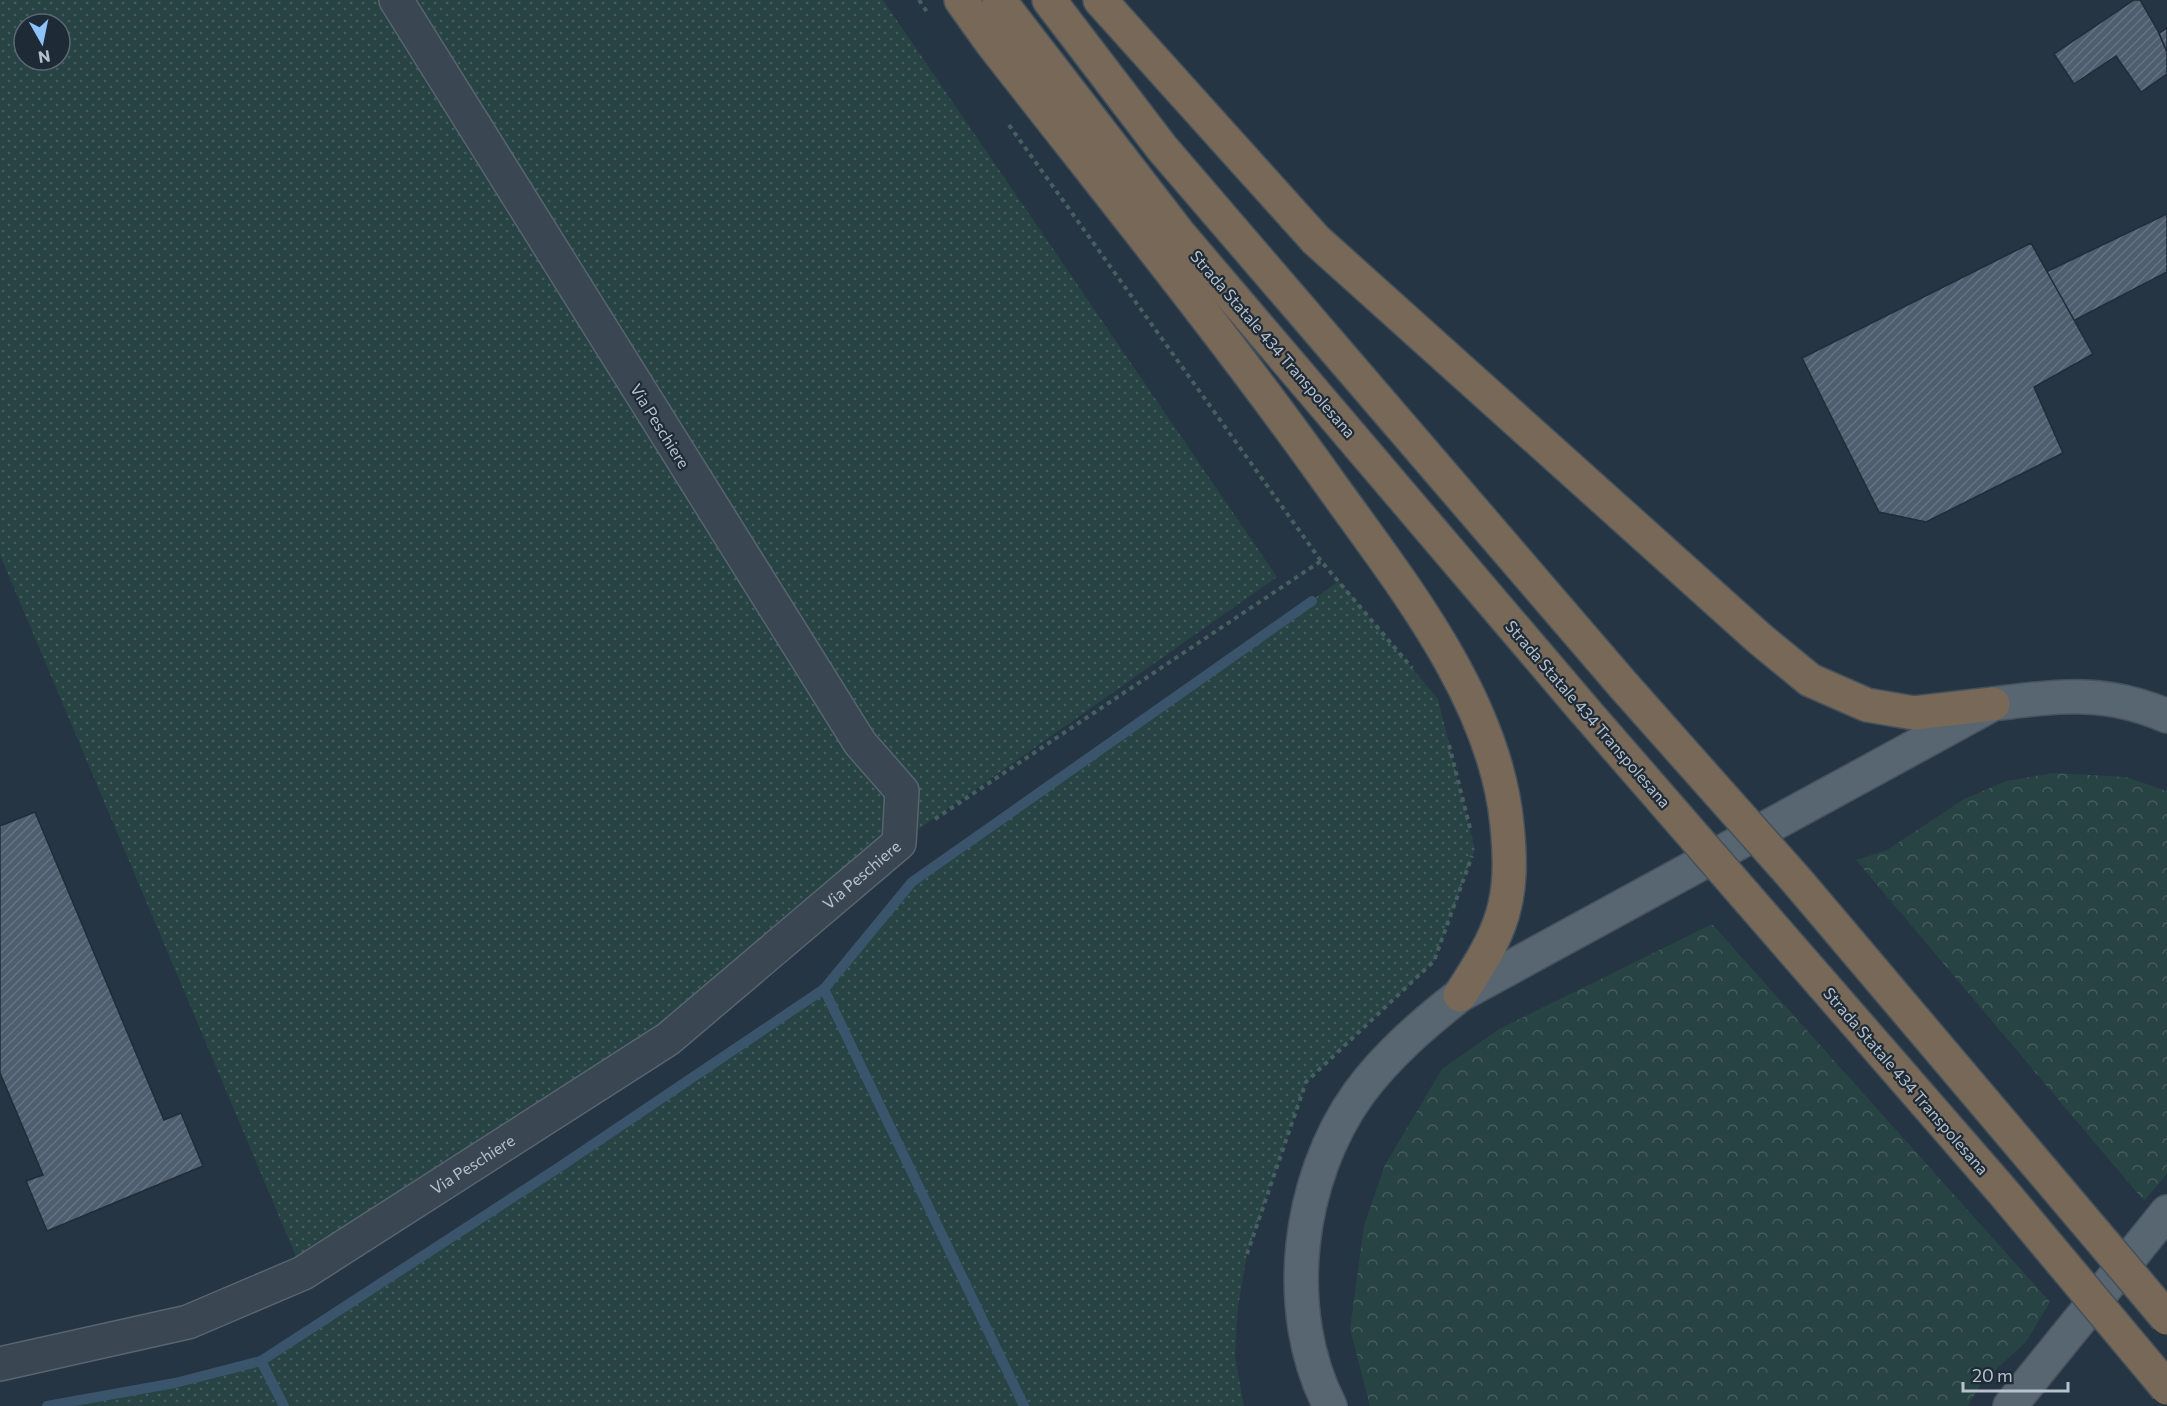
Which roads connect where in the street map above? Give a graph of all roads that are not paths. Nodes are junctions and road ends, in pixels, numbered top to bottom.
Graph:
1 (396, 0) edge
2 (961, 0) edge
3 (999, 0) edge
4 (1049, 0) edge
5 (1100, 0) edge
6 (1993, 704) junction
7 (2167, 716) edge
8 (1460, 994) junction
9 (2167, 1212) edge
10 (2167, 1318) edge
11 (0, 1364) edge
12 (2167, 1388) edge
13 (1322, 1397) edge
14 (2010, 1406) edge

1 - 11 street, Via Peschiere
2 - 8 highway
3 - 12 highway, Strada Statale 434 Transpolesana, bridge
4 - 10 highway, bridge
5 - 6 highway
6 - 7 main road
6 - 8 main road
8 - 13 main road
9 - 14 main road

